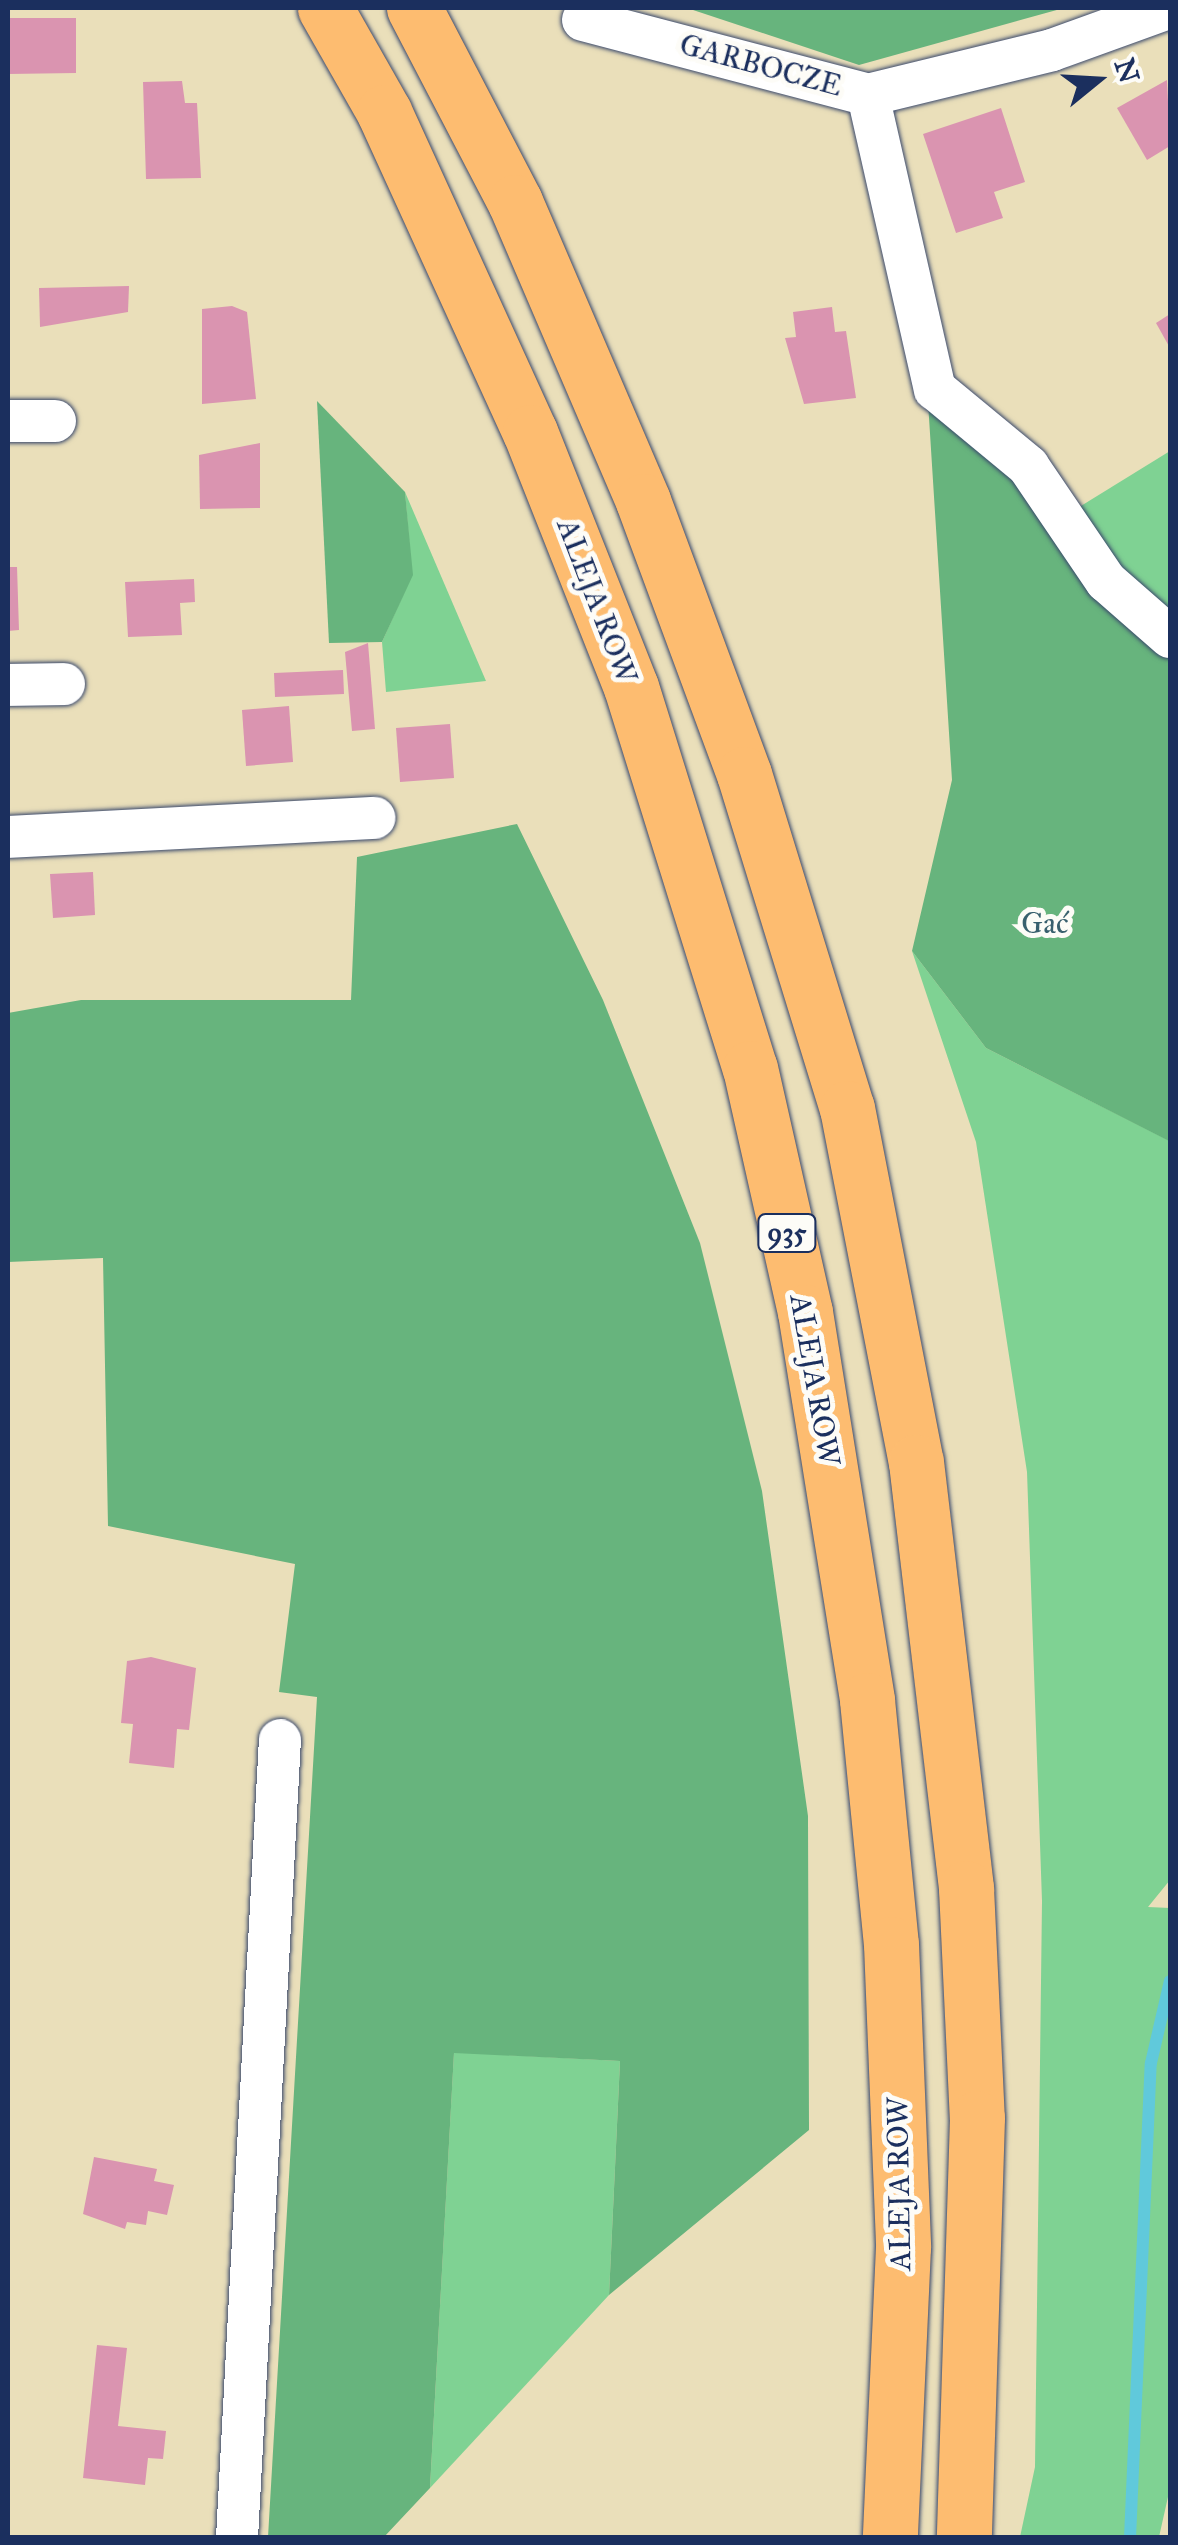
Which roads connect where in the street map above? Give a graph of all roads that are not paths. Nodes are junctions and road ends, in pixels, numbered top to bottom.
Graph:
1 (326, 8) edge
2 (414, 8) edge
3 (1168, 8) edge
4 (582, 20) dead end
5 (868, 94) junction
6 (8, 420) edge
7 (55, 421) dead end
8 (1170, 637) edge
9 (64, 684) dead end
10 (8, 685) edge
11 (375, 818) dead end
12 (8, 836) edge
13 (280, 1740) dead end
14 (236, 2538) edge
15 (890, 2538) edge
16 (964, 2538) edge

1 - 15 main road, ALEJA ROW / 935
2 - 16 main road
3 - 5 street, GARBOCZE
4 - 5 street, GARBOCZE
5 - 8 street
6 - 7 street
9 - 10 street
11 - 12 street
13 - 14 street

